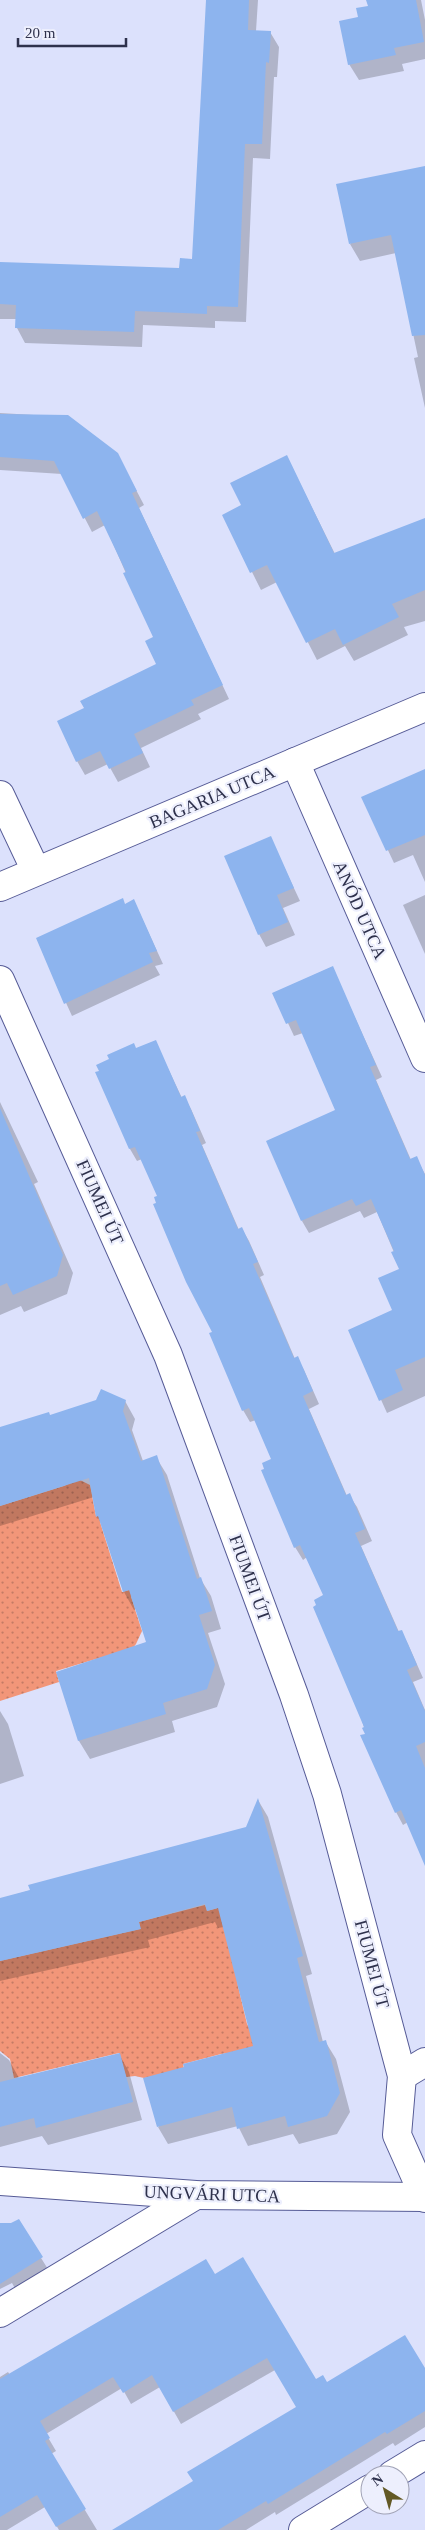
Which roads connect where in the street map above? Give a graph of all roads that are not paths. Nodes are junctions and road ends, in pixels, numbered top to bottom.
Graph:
1 (425, 706) edge
2 (295, 762) junction
3 (0, 795) edge
4 (36, 871) junction
5 (0, 887) edge
6 (0, 980) edge
7 (425, 1058) edge
8 (425, 2062) edge
9 (402, 2076) junction
10 (0, 2181) edge
11 (196, 2196) junction
12 (425, 2198) edge
13 (0, 2313) edge
14 (425, 2455) edge
15 (408, 2465) edge
16 (360, 2495) edge
17 (303, 2530) edge

1 - 2 street, BAGARIA UTCA
2 - 4 street, BAGARIA UTCA
2 - 7 street, ANÓD UTCA
3 - 4 street
4 - 5 street, BAGARIA UTCA
6 - 9 street, FIUMEI ÚT
8 - 9 street
9 - 12 street, FIUMEI ÚT
10 - 11 street, UNGVÁRI UTCA
11 - 12 street, UNGVÁRI UTCA
11 - 13 street
14 - 15 street
16 - 17 street

